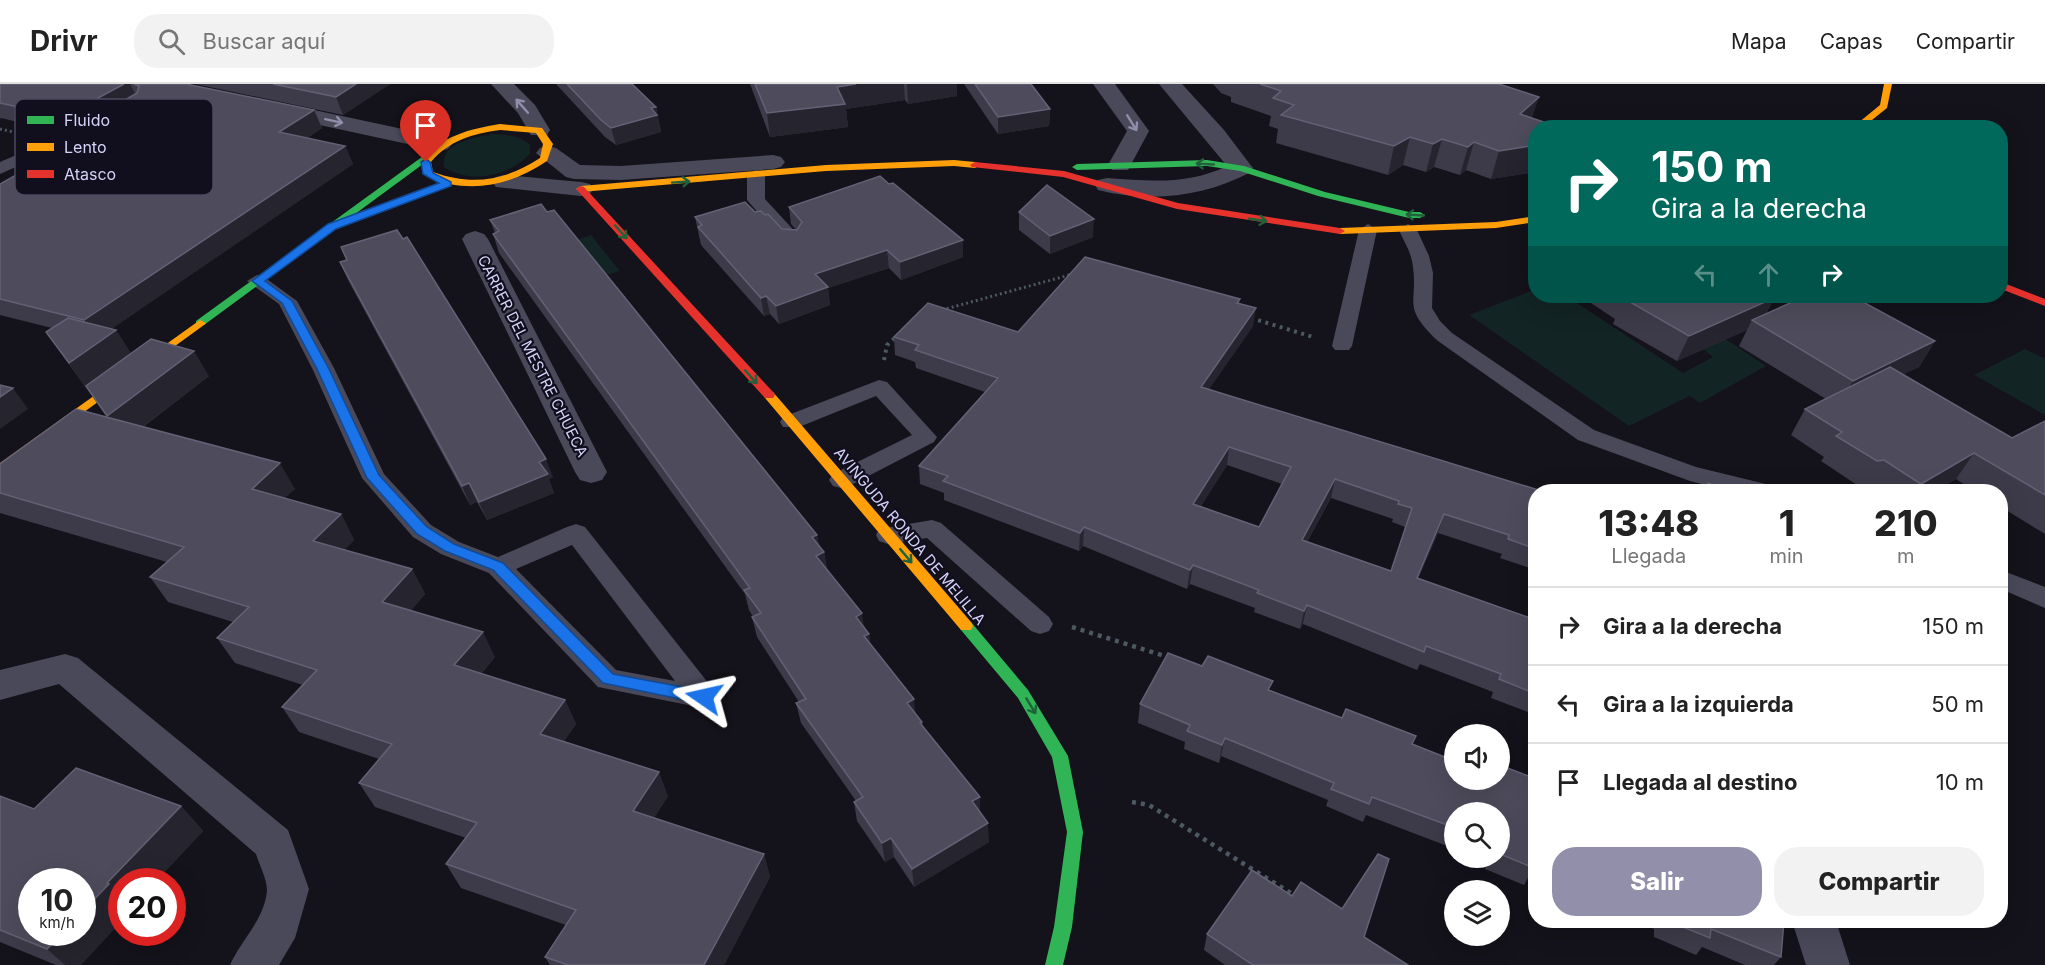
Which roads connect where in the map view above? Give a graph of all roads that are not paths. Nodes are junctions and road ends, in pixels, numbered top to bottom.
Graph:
1 (502, 84) edge
2 (1104, 84) edge
3 (1170, 84) edge
4 (1888, 84) edge
5 (250, 104) edge
6 (1866, 120) edge
7 (539, 130) junction
8 (435, 150) junction
9 (548, 153) junction
10 (15, 161) edge
11 (1241, 168) junction
12 (0, 169) edge
13 (764, 169) junction
14 (1113, 175) junction
15 (504, 182) junction
16 (447, 184) junction
17 (581, 189) junction
18 (425, 191) dead end
19 (387, 205) dead end
20 (1528, 217) edge
21 (1528, 219) edge
22 (332, 226) junction
23 (1368, 230) junction
24 (1408, 230) junction
25 (475, 239) dead end
26 (793, 241) edge
27 (257, 281) junction
28 (2008, 288) edge
29 (2045, 303) edge
30 (1342, 346) dead end
31 (791, 422) junction
32 (0, 469) edge
33 (591, 472) dead end
34 (841, 480) junction
35 (1736, 484) edge
36 (888, 535) junction
37 (498, 567) junction
38 (2008, 582) edge
39 (2045, 598) edge
40 (1040, 624) road end
41 (0, 685) edge
42 (1816, 928) edge
43 (252, 965) edge
44 (1054, 965) edge
45 (1828, 965) edge

7 -> 1 street
2 -> 14 street
3 - 11 street
4 - 6 street
5 -> 8 street
7 - 8 street
7 - 9 street
8 - 16 street
8 - 22 street
9 - 13 street
9 - 15 street
10 - 12 lane
11 - 14 street
20 -> 11 street
13 - 14 street
13 - 14 street
17 -> 13 street
13 - 26 lane
14 -> 23 street
15 - 16 street
15 - 17 street
16 - 18 street
17 -> 31 street, AVINGUDA RONDA DE MELILLA
19 - 22 street
21 - 24 street
22 - 27 street
23 - 24 street
23 - 30 lane
24 - 35 lane
25 - 33 street, CARRER DEL MESTRE CHUECA
27 - 32 street
27 - 37 lane
28 - 29 street
31 - 34 street, AVINGUDA RONDA DE MELILLA
31 - 34 lane
34 - 36 street, AVINGUDA RONDA DE MELILLA
36 - 40 lane
36 -> 44 street, AVINGUDA RONDA DE MELILLA
37 - 37 lane
38 - 39 lane
41 - 43 street
42 - 45 street

